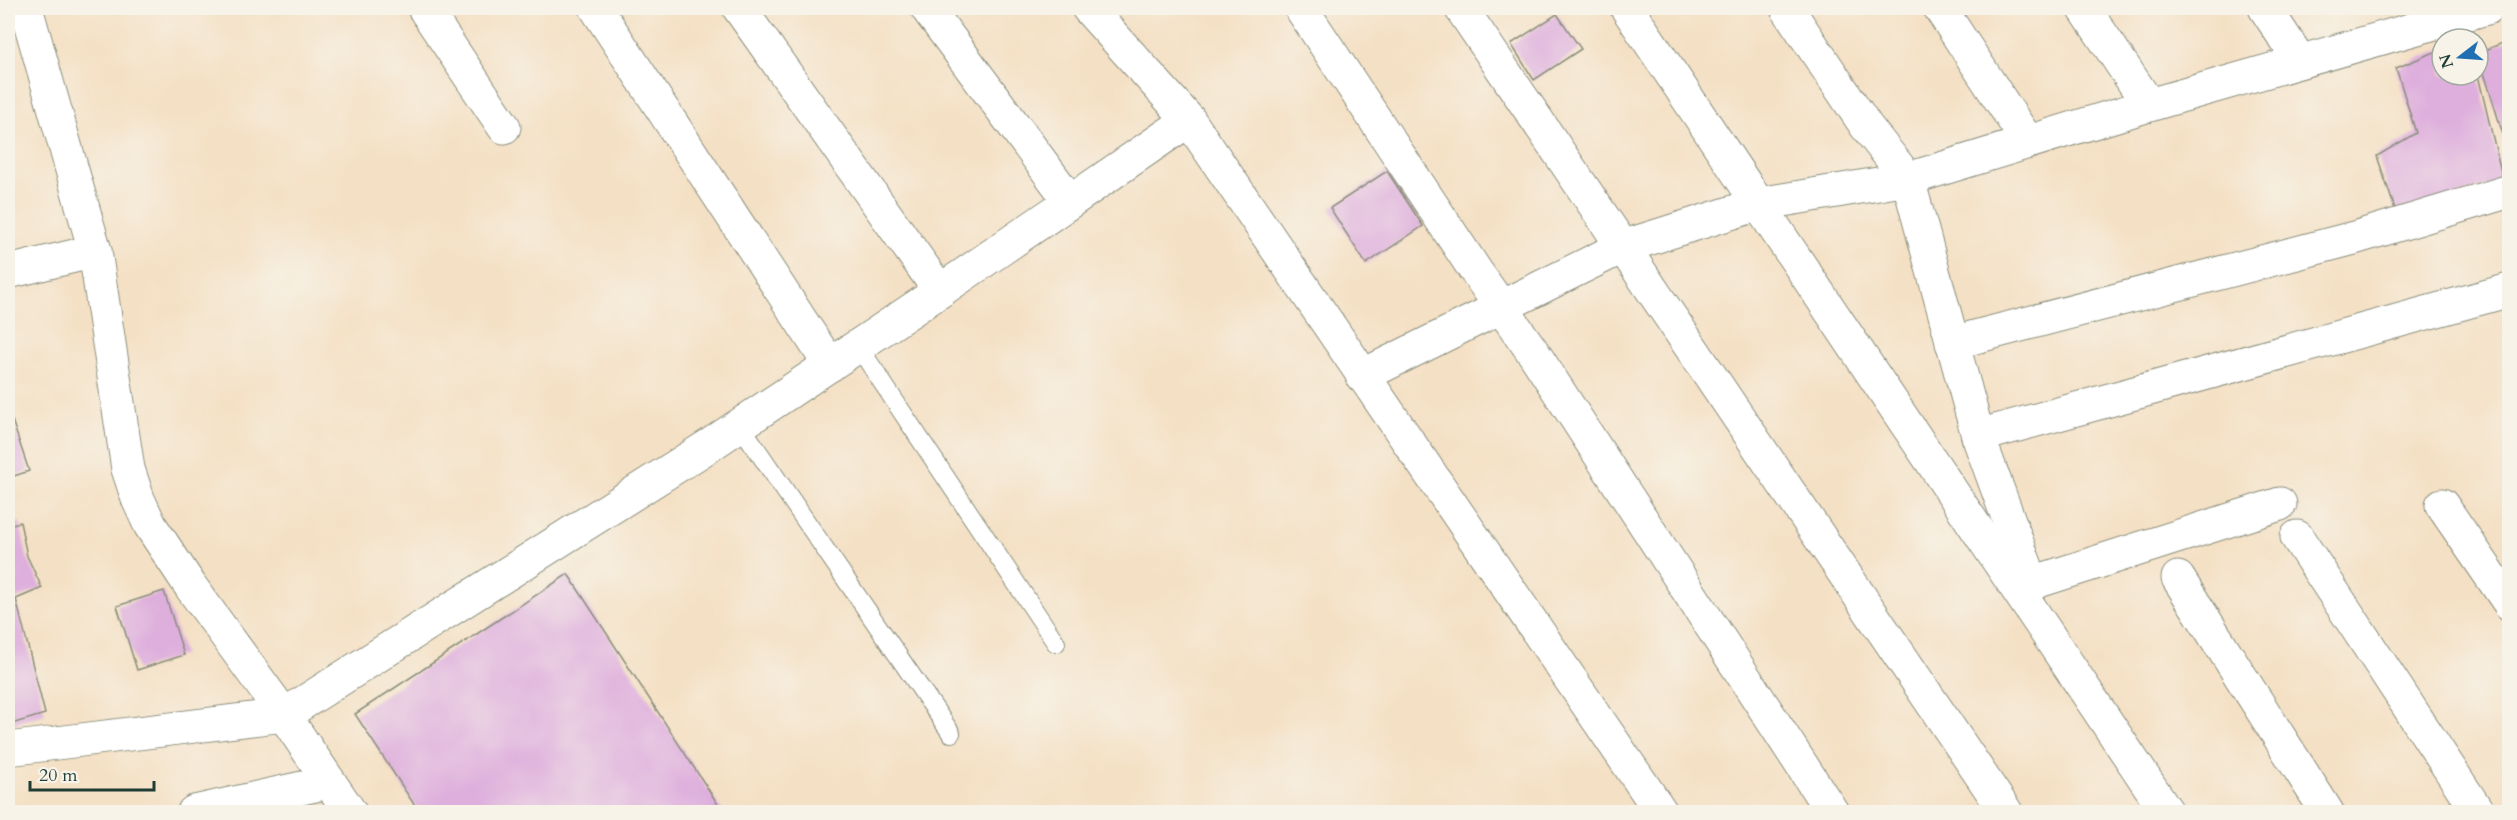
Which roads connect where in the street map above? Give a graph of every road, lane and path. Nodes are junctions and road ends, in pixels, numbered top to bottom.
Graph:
1 (26, 8) edge
2 (424, 8) edge
3 (596, 8) edge
4 (739, 8) edge
5 (927, 8) edge
6 (1088, 8) edge
7 (1301, 8) edge
8 (1461, 8) edge
9 (1627, 8) edge
10 (1787, 8) edge
11 (1940, 8) edge
12 (2084, 8) edge
13 (2265, 8) edge
14 (2487, 8) edge
15 (2300, 61) junction
16 (2149, 105) junction
17 (1189, 120) junction
18 (504, 126) dead end
19 (2028, 142) junction
20 (1908, 179) junction
21 (2510, 191) edge
22 (1070, 201) junction
23 (1759, 204) junction
24 (1622, 247) junction
25 (95, 251) junction
26 (8, 272) edge
27 (2510, 290) edge
28 (940, 291) junction
29 (1500, 308) junction
30 (1952, 343) junction
31 (858, 346) junction
32 (830, 365) junction
33 (1362, 376) junction
34 (740, 425) junction
35 (1978, 436) junction
36 (2280, 504) dead end
37 (2442, 505) dead end
38 (2297, 537) dead end
39 (2178, 578) dead end
40 (2510, 604) edge
41 (1056, 643) dead end
42 (284, 715) junction
43 (951, 732) dead end
44 (8, 749) edge
45 (329, 782) junction
46 (194, 813) edge
47 (350, 813) edge
48 (1661, 813) edge
49 (1832, 813) edge
50 (2006, 813) edge
51 (2167, 813) edge
52 (2327, 813) edge
53 (2478, 813) edge

1 - 25 street
2 - 18 street
3 - 32 street
4 - 28 street
5 - 22 street
6 - 17 street
7 - 29 street
8 - 24 street
9 - 23 street
10 - 20 street
11 - 19 street
12 - 16 street
13 - 15 street
14 - 15 street
15 - 16 street
16 - 19 street
17 - 22 street
17 - 33 street
19 - 20 street
20 - 23 street
20 - 30 street
21 - 30 street
22 - 28 street
23 - 24 street
23 - 51 street
24 - 29 street
24 - 50 street
25 - 26 street
25 - 42 street
27 - 35 street
28 - 31 street
29 - 33 street
29 - 49 street
30 - 35 street
31 - 32 street
31 - 41 lane
32 - 34 street
33 - 48 street
34 - 42 street
34 - 43 lane
35 - 36 street
37 - 40 street
38 - 53 street
39 - 52 street
42 - 44 street
42 - 45 street
45 - 46 street
45 - 47 street

